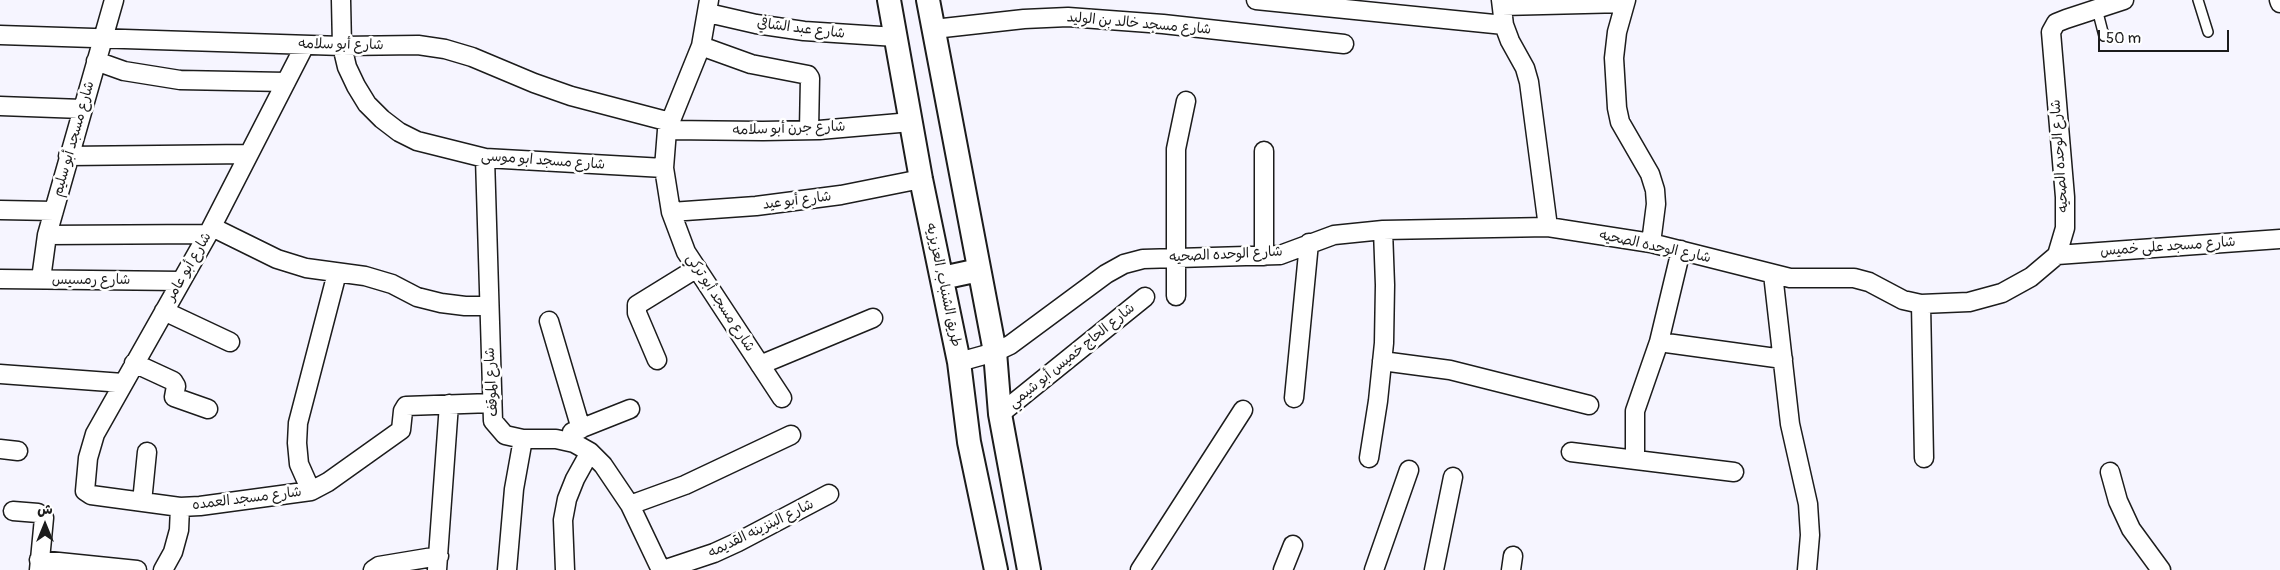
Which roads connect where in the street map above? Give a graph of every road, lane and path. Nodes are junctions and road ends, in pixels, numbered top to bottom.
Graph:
1 (114, 0) edge
2 (341, 0) edge
3 (889, 0) edge
4 (928, 0) edge
5 (1256, 0) edge
6 (2124, 0) edge
7 (2198, 0) edge
8 (1625, 2) edge
9 (708, 3) edge
10 (1501, 3) edge
11 (2097, 9) junction
12 (1504, 25) junction
13 (934, 29) junction
14 (2208, 32) dead end
15 (0, 36) edge
16 (896, 36) junction
17 (2104, 36) dead end
18 (102, 40) junction
19 (1344, 44) dead end
20 (305, 45) junction
21 (342, 46) junction
22 (701, 46) junction
23 (96, 61) junction
24 (286, 82) junction
25 (1186, 101) dead end
26 (0, 106) edge
27 (82, 109) junction
28 (911, 122) junction
29 (669, 126) junction
30 (809, 130) junction
31 (1264, 152) dead end
32 (249, 154) junction
33 (68, 156) junction
34 (484, 158) junction
35 (664, 168) junction
36 (921, 179) junction
37 (0, 210) edge
38 (54, 211) junction
39 (672, 212) junction
40 (1548, 227) junction
41 (1382, 230) junction
42 (210, 231) junction
43 (47, 235) junction
44 (2280, 239) edge
45 (1310, 243) junction
46 (1651, 243) junction
47 (1680, 250) junction
48 (2057, 254) junction
49 (1264, 256) junction
50 (1176, 258) junction
51 (697, 268) junction
52 (979, 270) junction
53 (337, 273) junction
54 (1773, 274) junction
55 (942, 278) junction
56 (0, 279) edge
57 (41, 280) junction
58 (182, 281) junction
59 (1176, 296) dead end
60 (1144, 297) dead end
61 (1921, 304) junction
62 (489, 306) junction
63 (164, 311) junction
64 (873, 318) dead end
65 (549, 321) dead end
66 (230, 342) dead end
67 (1659, 342) junction
68 (995, 352) junction
69 (1783, 359) junction
70 (656, 360) dead end
71 (1382, 361) junction
72 (959, 362) junction
73 (134, 363) junction
74 (760, 365) junction
75 (0, 374) edge
76 (123, 382) junction
77 (782, 398) dead end
78 (1294, 398) dead end
79 (492, 403) junction
80 (449, 404) junction
81 (1590, 405) dead end
82 (208, 409) dead end
83 (630, 409) dead end
84 (1243, 410) dead end
85 (1000, 414) junction
86 (581, 429) junction
87 (791, 435) dead end
88 (523, 439) junction
89 (556, 439) junction
90 (0, 450) edge
91 (18, 451) dead end
92 (147, 452) dead end
93 (590, 452) junction
94 (1571, 452) dead end
95 (1369, 458) dead end
96 (1924, 458) dead end
97 (1635, 460) junction
98 (1409, 470) dead end
99 (1734, 472) dead end
100 (2110, 472) dead end
101 (1453, 477) dead end
102 (85, 491) joint
103 (311, 491) junction
104 (829, 494) dead end
105 (142, 502) junction
106 (630, 505) junction
107 (180, 507) junction
108 (14, 511) dead end
109 (1293, 545) dead end
110 (438, 563) edge
111 (39, 565) edge
112 (992, 567) edge
113 (137, 570) edge
114 (163, 570) edge
115 (373, 570) edge
116 (507, 570) edge
117 (565, 570) edge
118 (662, 570) edge
119 (1029, 570) edge
120 (1140, 570) edge
121 (1283, 570) edge
122 (1374, 570) edge
123 (1434, 570) edge
124 (1807, 570) edge
125 (2160, 570) edge

1 - 18 street, شارع مسجد أبو سليم
2 - 21 street, شارع مسجد ابو موسى
3 - 16 street, طريق الشنباب, العزيزيه
4 - 13 street
5 - 12 street
6 - 11 street, شارع الوحده الصحيه
7 - 14 lane
8 - 10 street
8 - 46 street
9 - 16 street, شارع عبد الشافي
9 - 22 street, شارع مسجد أبو تركي
10 - 12 street
11 - 17 lane
11 - 48 street, شارع الوحده الصحيه
12 - 40 street
13 - 19 street, شارع مسجد خالد بن الوليد
13 - 52 street
15 - 18 street, شارع أبو سلامه
16 - 28 street, طريق الشنباب, العزيزيه
18 - 20 street, شارع أبو سلامه
18 - 23 street, شارع مسجد أبو سليم
20 - 21 street, شارع أبو سلامه
20 - 24 street, شارع أبو عامر
21 - 29 street, شارع أبو سلامه
21 - 34 street, شارع مسجد ابو موسى
22 - 29 street, شارع مسجد أبو تركي
22 - 30 street
23 - 24 street
23 - 27 street, شارع مسجد أبو سليم
24 - 32 street, شارع أبو عامر
25 - 50 street
26 - 27 street
27 - 33 street, شارع مسجد أبو سليم
28 - 30 street, شارع جرن أبو سلامه
28 - 36 street, طريق الشنباب, العزيزيه
29 - 30 street, شارع جرن أبو سلامه
29 - 35 street, شارع مسجد أبو تركي
31 - 49 street
32 - 33 street
32 - 42 street, شارع أبو عامر
33 - 38 street, شارع مسجد أبو سليم
34 - 35 street, شارع مسجد ابو موسى
34 - 62 street, شارع الموقف
35 - 39 street, شارع مسجد أبو تركي
36 - 39 street, شارع أبو عيد
36 - 55 street, طريق الشنباب, العزيزيه
37 - 38 street
38 - 43 street, شارع مسجد أبو سليم
39 - 51 street, شارع مسجد أبو تركي
40 - 41 street, شارع الوحده الصحيه
40 - 46 street, شارع الوحده الصحيه
41 - 45 street, شارع الوحده الصحيه
41 - 71 street
42 - 43 street
42 - 53 street
42 - 58 street, شارع أبو عامر
43 - 57 street, شارع مسجد أبو سليم
44 - 48 street, شارع مسجد على خميس
45 - 49 street, شارع الوحده الصحيه
45 - 78 street
46 - 47 street, شارع الوحده الصحيه
47 - 54 street, شارع الوحده الصحيه
47 - 67 street
48 - 61 street, شارع الوحده الصحيه
49 - 50 street, شارع الوحده الصحيه
50 - 59 street
50 - 68 street, شارع الوحده الصحيه
51 - 70 street
51 - 74 street, شارع مسجد أبو تركي
52 - 55 street
52 - 68 street
53 - 62 street
53 - 103 street
54 - 61 street, شارع الوحده الصحيه
54 - 69 street
55 - 72 street, طريق الشنباب, العزيزيه
56 - 57 street, شارع رمسيس
57 - 58 street, شارع رمسيس
58 - 63 street, شارع أبو عامر
60 - 85 street, شارع الحاج خميس أبو شيمي
61 - 96 street
62 - 79 street, شارع الموقف
63 - 66 street
63 - 73 street, شارع أبو عامر
64 - 74 street
65 - 86 street
67 - 69 street
67 - 97 street
68 - 72 street, شارع الوحده الصحيه
68 - 85 street
69 - 124 street
71 - 81 street
71 - 95 street
72 - 112 street, طريق الشنباب, العزيزيه
73 - 76 street, شارع أبو عامر
73 - 82 street
74 - 77 street, شارع مسجد أبو تركي
75 - 76 street
76 - 102 street, شارع أبو عامر
79 - 80 street, شارع مسجد العمده
79 - 88 street, شارع الموقف
80 - 103 street, شارع مسجد العمده
80 - 110 street
83 - 86 street
84 - 120 street
85 - 119 street
86 - 89 street
87 - 106 street
88 - 89 street, شارع الموقف
88 - 116 street
89 - 93 street, شارع الموقف
90 - 91 street
92 - 105 street
93 - 106 street, شارع الموقف
93 - 117 street
94 - 97 street
97 - 99 street
98 - 122 street
100 - 125 street
101 - 123 street
102 - 105 street, شارع مسجد العمده
103 - 107 street, شارع مسجد العمده
104 - 118 street, شارع البنزينه القديمه
105 - 107 street, شارع مسجد العمده
106 - 118 street, شارع الموقف
107 - 114 street
108 - 111 street
109 - 121 street
110 - 115 street
111 - 113 street

